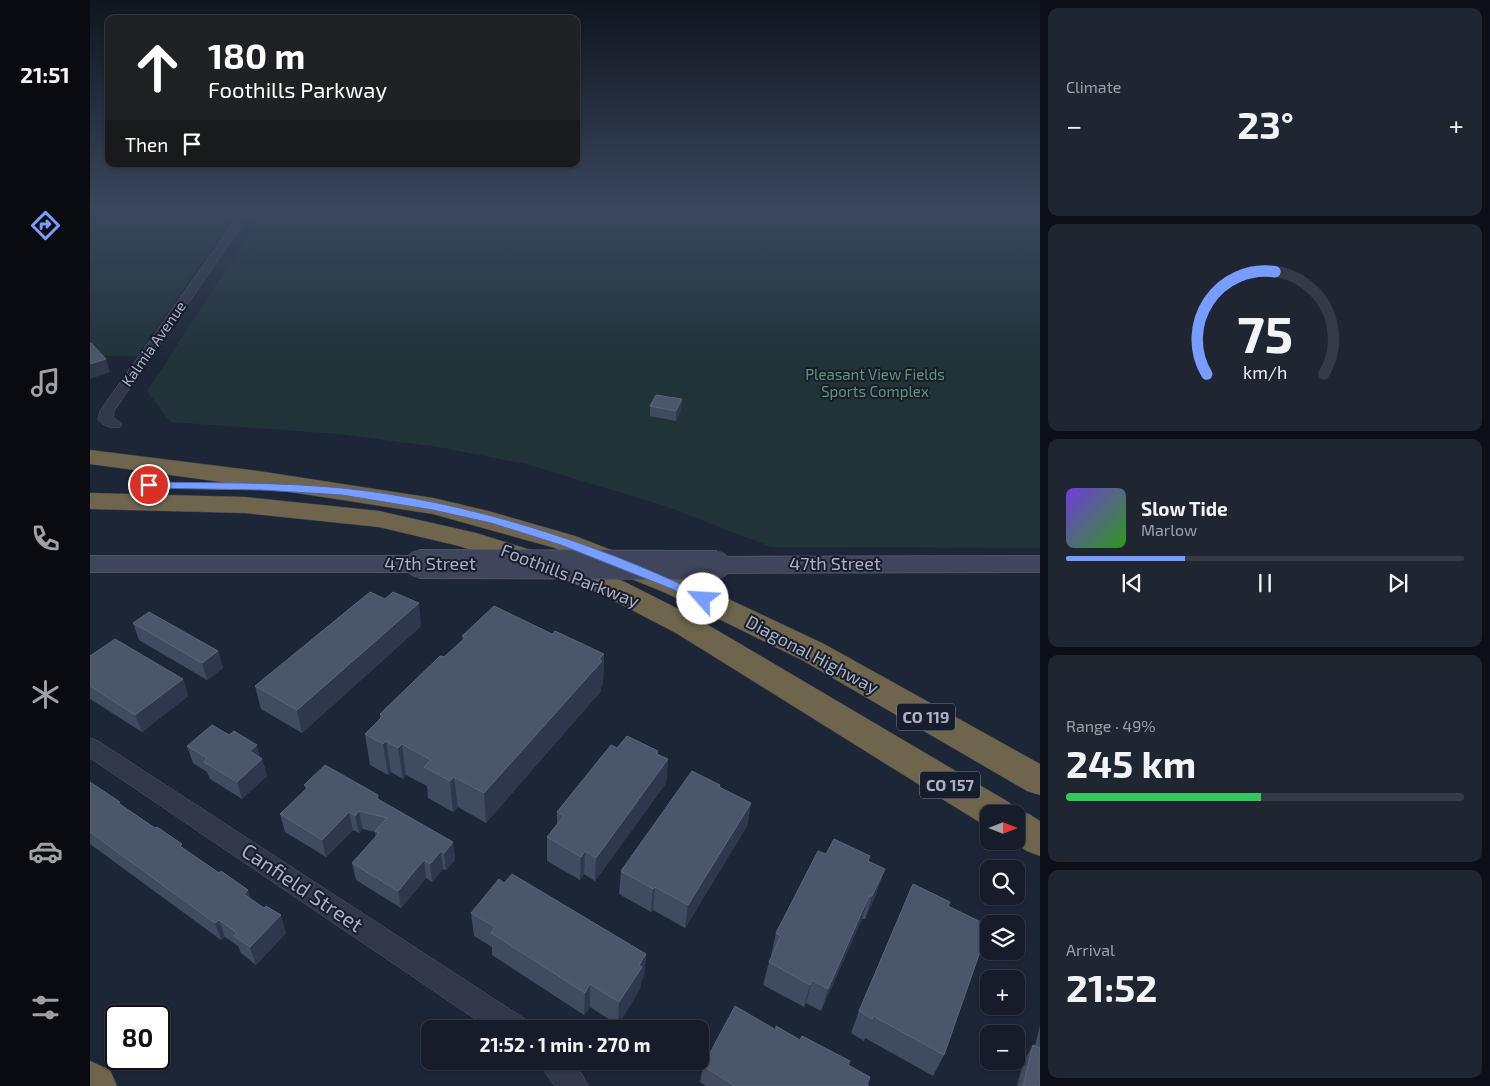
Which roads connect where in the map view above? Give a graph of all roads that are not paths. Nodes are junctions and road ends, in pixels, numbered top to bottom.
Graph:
1 (211, 262) edge
2 (115, 424) dead end
3 (90, 457) edge
4 (90, 485) edge
5 (342, 492) junction
6 (90, 501) edge
7 (90, 564) edge
8 (1040, 564) edge
9 (90, 747) edge
10 (1040, 781) edge
11 (983, 805) edge
12 (1025, 831) edge
13 (1040, 840) edge
14 (500, 1020) edge
15 (561, 1070) edge
16 (90, 1084) edge
17 (94, 1086) edge
18 (573, 1086) edge

1 - 2 street, Kalmia Avenue
3 - 5 highway, CO 119
4 - 5 highway
5 - 10 highway, Diagonal Highway / CO 119
6 - 11 highway, Foothills Parkway / CO 157
7 - 8 street, 47th Street, bridge
9 - 14 street, Canfield Street
12 - 13 highway
15 - 18 street
16 - 17 highway

